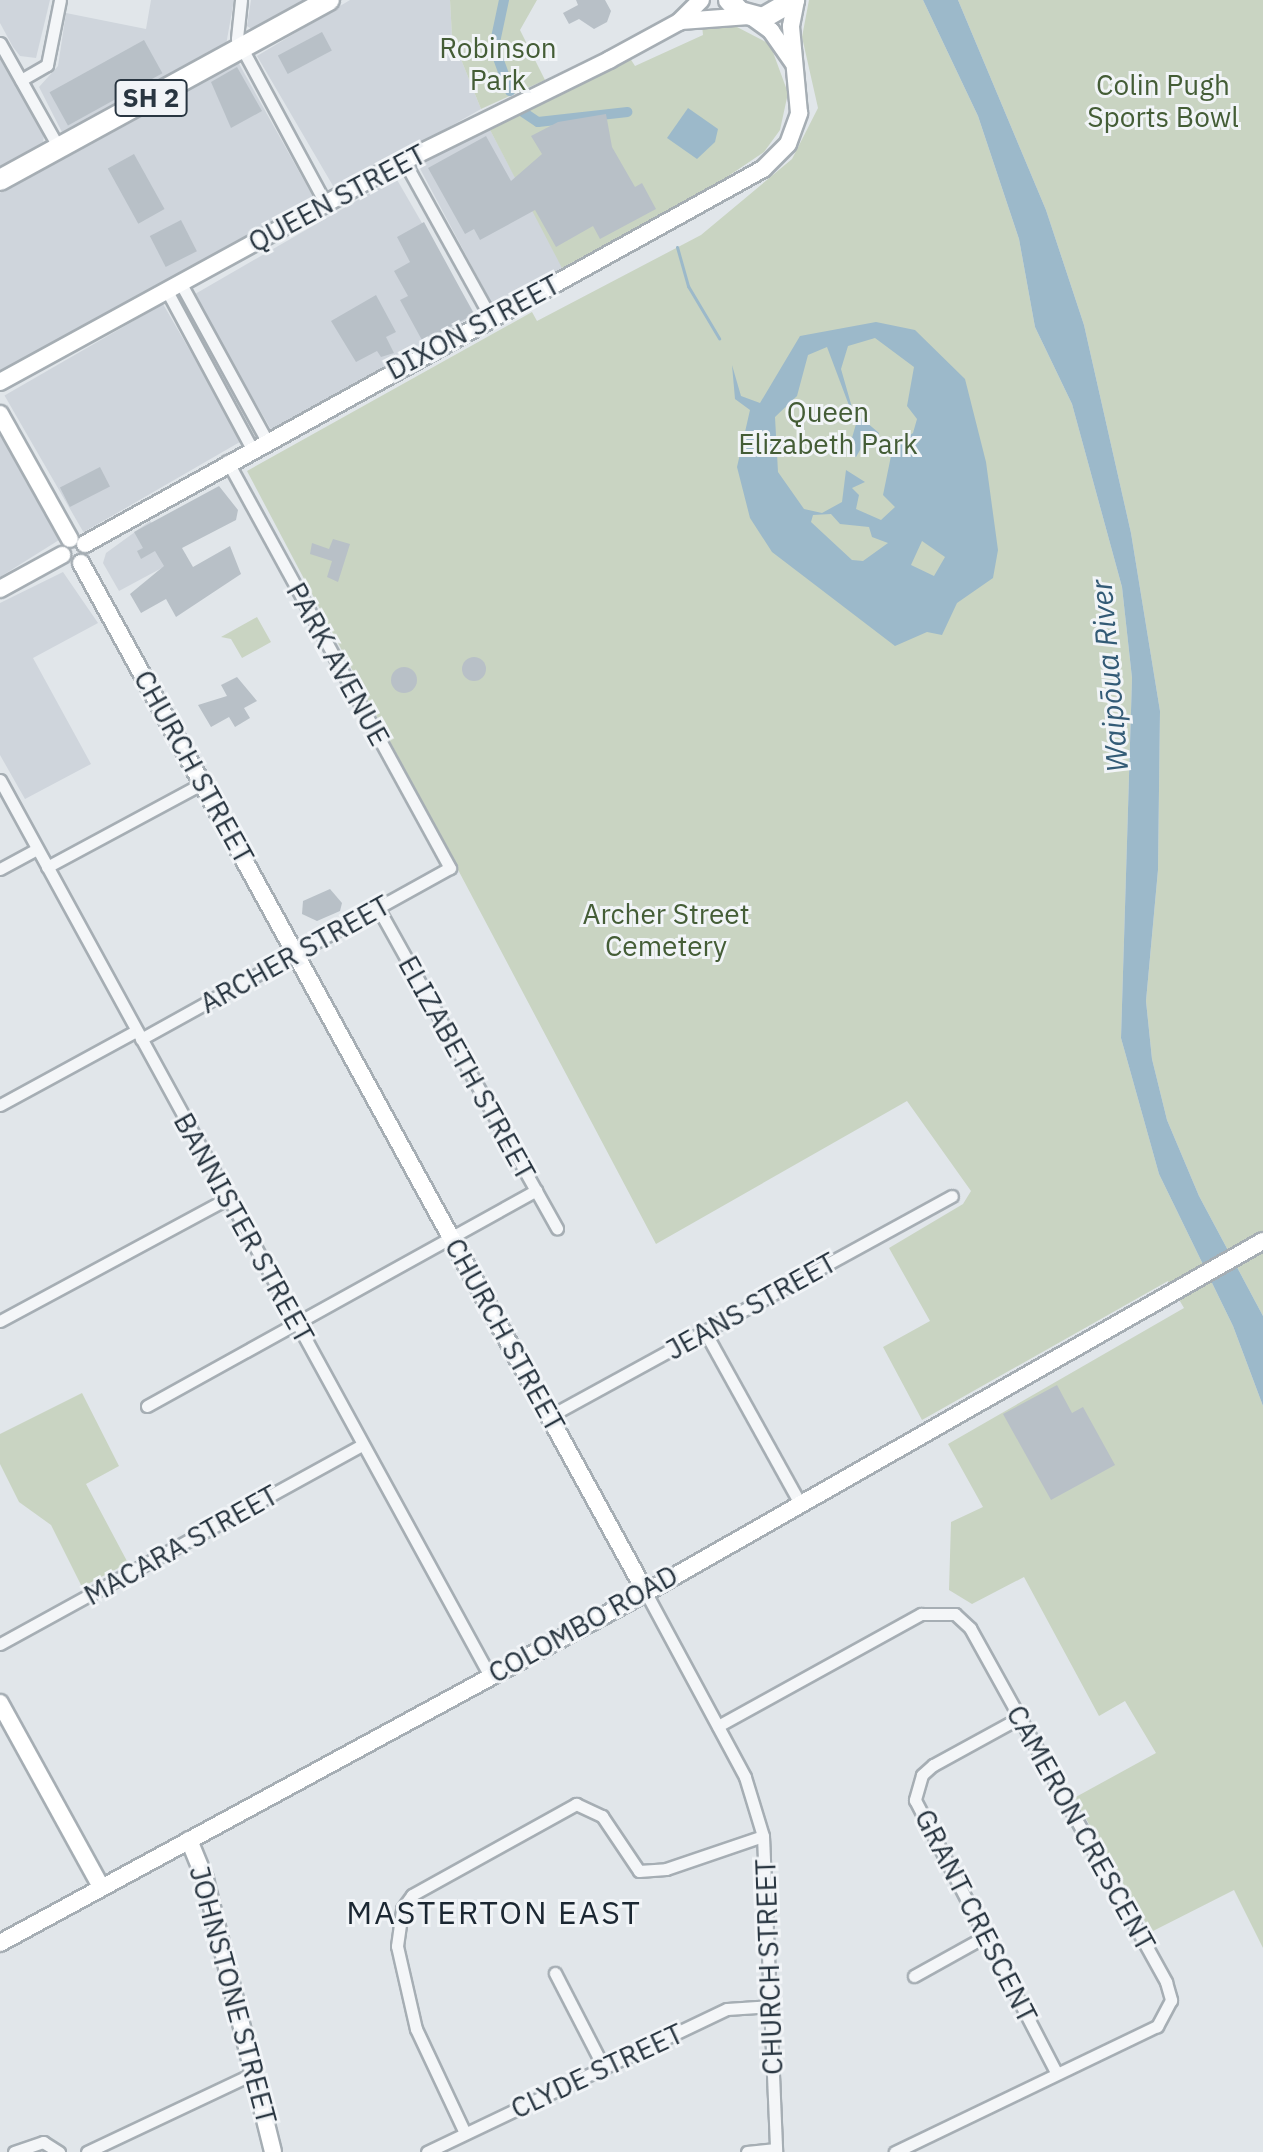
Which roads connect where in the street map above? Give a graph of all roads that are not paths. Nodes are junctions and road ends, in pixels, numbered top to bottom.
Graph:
1 (60, 0) edge
2 (241, 0) edge
3 (329, 0) edge
4 (701, 0) edge
5 (729, 0) edge
6 (795, 0) edge
7 (751, 17) junction
8 (679, 22) junction
9 (0, 43) edge
10 (243, 48) junction
11 (796, 66) junction
12 (21, 80) junction
13 (59, 148) junction
14 (404, 161) junction
15 (0, 180) edge
16 (326, 204) junction
17 (174, 288) junction
18 (491, 318) junction
19 (0, 382) edge
20 (0, 414) edge
21 (258, 443) junction
22 (227, 461) junction
23 (77, 541) junction
24 (62, 555) junction
25 (81, 563) junction
26 (0, 589) edge
27 (0, 780) edge
28 (203, 783) junction
29 (37, 849) junction
30 (47, 867) junction
31 (450, 868) joint
32 (0, 869) edge
33 (378, 908) junction
34 (296, 953) junction
35 (138, 1035) junction
36 (0, 1105) edge
37 (536, 1190) junction
38 (952, 1196) dead end
39 (228, 1198) junction
40 (557, 1228) dead end
41 (452, 1238) junction
42 (1263, 1241) edge
43 (1263, 1252) edge
44 (1170, 1297) junction
45 (0, 1321) edge
46 (295, 1323) junction
47 (705, 1332) junction
48 (147, 1406) dead end
49 (550, 1416) junction
50 (362, 1445) junction
51 (801, 1505) junction
52 (645, 1591) junction
53 (0, 1644) edge
54 (490, 1676) junction
55 (0, 1703) edge
56 (1019, 1718) junction
57 (718, 1726) junction
58 (763, 1836) junction
59 (189, 1840) junction
60 (101, 1887) junction
61 (986, 1936) junction
62 (0, 1943) edge
63 (555, 1973) dead end
64 (914, 1976) dead end
65 (772, 2006) junction
66 (604, 2068) junction
67 (1056, 2072) junction
68 (254, 2073) junction
69 (465, 2133) junction
70 (776, 2151) edge
71 (14, 2152) edge
72 (59, 2152) edge
73 (87, 2152) edge
74 (273, 2152) edge
75 (427, 2152) edge
76 (747, 2152) edge
77 (895, 2152) edge

1 - 12 street
2 - 10 street
3 - 10 highway, SH 2
4 - 8 street, QUEEN STREET
5 - 7 highway
6 - 7 highway
6 - 11 street, DIXON STREET
7 - 8 street, QUEEN STREET
7 - 11 street
8 - 14 street, QUEEN STREET
9 - 12 street
10 - 13 highway, SH 2
10 - 16 street
11 - 18 street, DIXON STREET
12 - 13 street
13 - 15 highway, SH 2
14 - 16 street, QUEEN STREET
14 - 18 street
16 - 17 street, QUEEN STREET
17 - 19 street, QUEEN STREET
17 - 21 street
17 - 21 street
18 - 21 street, DIXON STREET
20 - 23 street
21 - 22 street, DIXON STREET
22 - 23 street, DIXON STREET
22 - 31 street, PARK AVENUE
23 - 24 street
23 - 25 street
24 - 25 street
24 - 26 street
25 - 28 street, CHURCH STREET
27 - 29 street, BANNISTER STREET
28 - 30 street
28 - 34 street, CHURCH STREET
29 - 30 street, BANNISTER STREET
29 - 32 street
30 - 35 street, BANNISTER STREET
31 - 33 street, ARCHER STREET
33 - 34 street, ARCHER STREET
33 - 37 street, ELIZABETH STREET
34 - 35 street, ARCHER STREET
34 - 41 street, CHURCH STREET
35 - 36 street, ARCHER STREET
35 - 39 street, BANNISTER STREET
37 - 40 street, ELIZABETH STREET
37 - 41 street
38 - 47 street, JEANS STREET
39 - 45 street
39 - 46 street, BANNISTER STREET
41 - 46 street
41 - 49 street, CHURCH STREET
42 - 44 street, COLOMBO ROAD
43 - 44 street, COLOMBO ROAD
44 - 51 street, COLOMBO ROAD
46 - 48 street
46 - 50 street, BANNISTER STREET
47 - 49 street, JEANS STREET
47 - 51 street
49 - 52 street, CHURCH STREET
50 - 53 street, MACARA STREET
50 - 54 street, BANNISTER STREET
51 - 52 street, COLOMBO ROAD
52 - 54 street, COLOMBO ROAD
52 - 57 street, CHURCH STREET
54 - 59 street, COLOMBO ROAD
55 - 60 street
56 - 57 street, CAMERON CRESCENT
56 - 61 street, GRANT CRESCENT
56 - 67 street, CAMERON CRESCENT
57 - 58 street, CHURCH STREET
58 - 65 street, CHURCH STREET
58 - 69 street
59 - 60 street, COLOMBO ROAD
59 - 68 street, JOHNSTONE STREET
60 - 62 street, COLOMBO ROAD
61 - 64 street
61 - 67 street, GRANT CRESCENT
63 - 66 street
65 - 66 street, CLYDE STREET
65 - 70 street, CHURCH STREET
66 - 69 street, CLYDE STREET
67 - 77 street, CAMERON CRESCENT
68 - 73 street
68 - 74 street, JOHNSTONE STREET
69 - 75 street, CLYDE STREET
70 - 76 street
71 - 72 street

